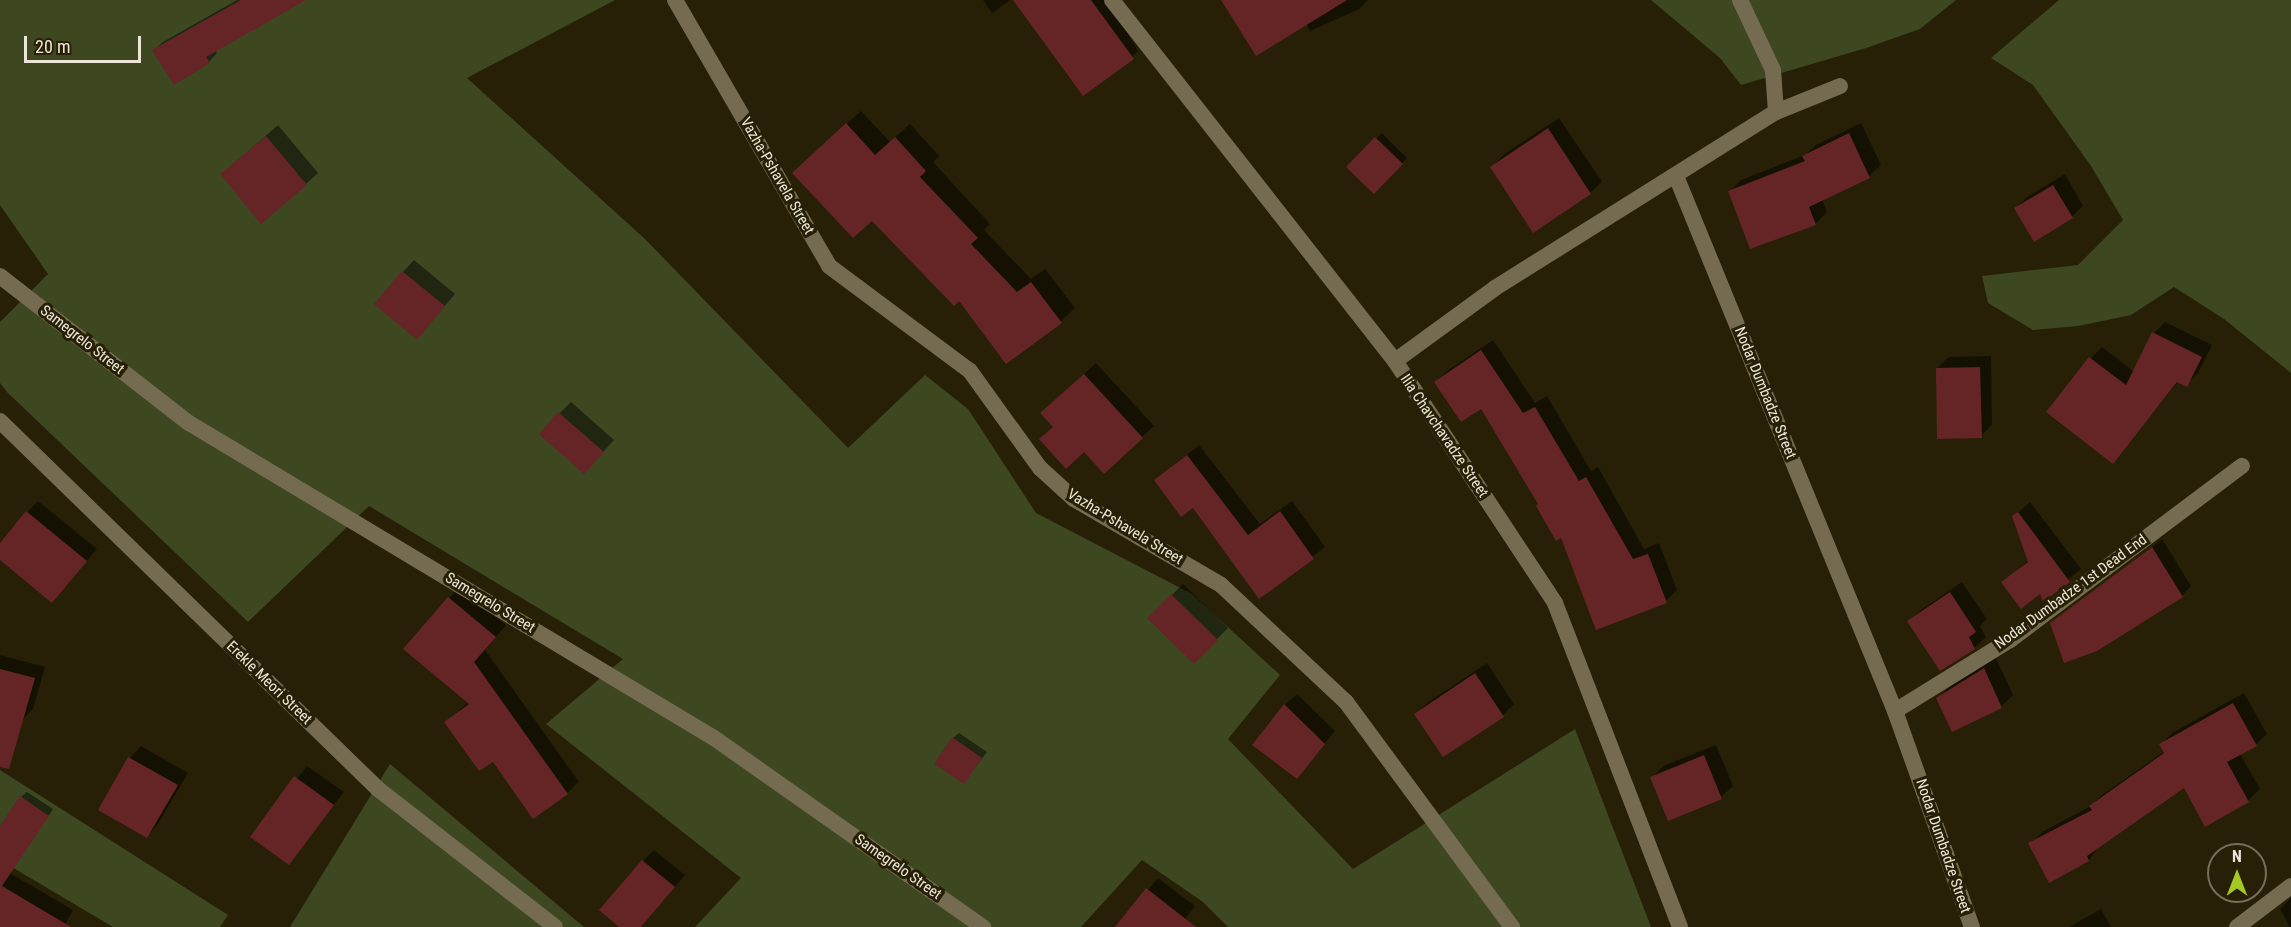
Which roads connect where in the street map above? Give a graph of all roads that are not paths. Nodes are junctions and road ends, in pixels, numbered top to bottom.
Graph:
1 (675, 0) edge
2 (1112, 0) edge
3 (1740, 0) edge
4 (1840, 86) dead end
5 (1776, 112) junction
6 (1676, 176) junction
7 (0, 276) edge
8 (1395, 361) junction
9 (0, 421) edge
10 (2242, 466) dead end
11 (1895, 711) junction
12 (2291, 886) edge
13 (555, 927) edge
14 (983, 927) edge
15 (1512, 927) edge
16 (1680, 927) edge
17 (1972, 927) edge
18 (2236, 927) edge

1 - 15 street, Vazha-Pshavela Street
2 - 8 street, Ilia Chavchavadze Street
3 - 5 street
4 - 5 street
5 - 6 street
6 - 8 street
6 - 11 street, Nodar Dumbadze Street
7 - 14 street, Samegrelo Street
8 - 16 street, Ilia Chavchavadze Street
9 - 13 street, Erekle Meori Street
10 - 11 street, Nodar Dumbadze 1st Dead End
11 - 17 street, Nodar Dumbadze Street
12 - 18 street

